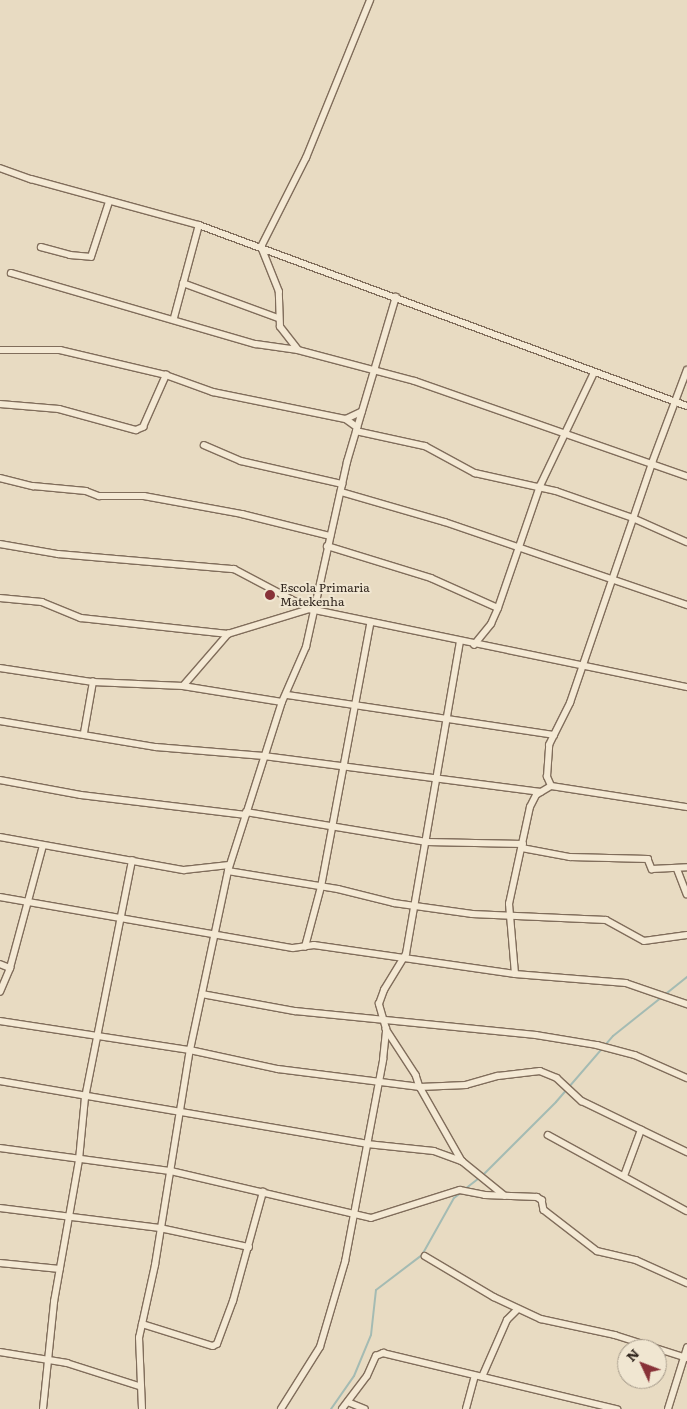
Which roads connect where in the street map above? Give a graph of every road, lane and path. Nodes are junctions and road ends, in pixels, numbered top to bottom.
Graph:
1 (370, 0) edge
2 (0, 168) edge
3 (109, 202) junction
4 (199, 224) junction
5 (41, 247) dead end
6 (261, 247) junction
7 (11, 273) dead end
8 (183, 284) junction
9 (396, 297) junction
10 (174, 318) junction
11 (278, 318) junction
12 (0, 350) edge
13 (298, 350) junction
14 (374, 369) junction
15 (687, 370) edge
16 (594, 373) junction
17 (166, 376) junction
18 (674, 401) junction
19 (0, 404) edge
20 (687, 406) edge
21 (361, 412) junction
22 (346, 419) junction
23 (357, 429) junction
24 (565, 433) junction
25 (204, 445) dead end
26 (652, 463) junction
27 (687, 476) edge
28 (0, 478) edge
29 (342, 484) junction
30 (540, 486) junction
31 (341, 492) junction
32 (633, 518) junction
33 (330, 536) junction
34 (687, 542) edge
35 (0, 544) edge
36 (327, 546) junction
37 (520, 550) junction
38 (611, 581) junction
39 (0, 598) edge
40 (687, 605) edge
41 (498, 608) junction
42 (313, 609) junction
43 (370, 624) junction
44 (228, 634) junction
45 (460, 642) junction
46 (474, 645) junction
47 (582, 665) junction
48 (0, 668) edge
49 (93, 682) junction
50 (183, 686) junction
51 (687, 687) edge
52 (287, 695) junction
53 (282, 702) junction
54 (356, 707) junction
55 (447, 720) junction
56 (0, 721) edge
57 (84, 733) junction
58 (554, 735) junction
59 (264, 756) junction
60 (342, 767) junction
61 (0, 780) edge
62 (437, 780) junction
63 (551, 786) junction
64 (541, 792) junction
65 (687, 807) edge
66 (246, 813) junction
67 (332, 828) junction
68 (0, 837) edge
69 (427, 842) junction
70 (44, 846) junction
71 (523, 846) junction
72 (132, 861) junction
73 (687, 867) edge
74 (228, 868) junction
75 (676, 868) junction
76 (320, 887) junction
77 (687, 894) edge
78 (0, 897) edge
79 (26, 901) junction
80 (416, 906) junction
81 (510, 914) junction
82 (118, 920) junction
83 (214, 934) junction
84 (687, 935) edge
85 (305, 947) junction
86 (403, 960) junction
87 (0, 964) edge
88 (10, 968) junction
89 (514, 974) junction
90 (0, 992) edge
91 (202, 994) junction
92 (687, 1004) edge
93 (382, 1020) junction
94 (0, 1022) edge
95 (386, 1029) junction
96 (96, 1036) junction
97 (190, 1050) junction
98 (687, 1078) edge
99 (0, 1081) edge
100 (378, 1083) junction
101 (420, 1087) junction
102 (85, 1098) junction
103 (180, 1110) junction
104 (641, 1130) junction
105 (548, 1135) dead end
106 (367, 1144) junction
107 (0, 1148) edge
108 (687, 1152) edge
109 (79, 1160) junction
110 (462, 1161) junction
111 (170, 1171) junction
112 (624, 1176) junction
113 (263, 1192) junction
114 (506, 1196) junction
115 (0, 1208) edge
116 (687, 1211) edge
117 (354, 1215) junction
118 (69, 1217) junction
119 (160, 1228) junction
120 (249, 1247) junction
121 (425, 1256) dead end
122 (0, 1262) edge
123 (60, 1269) junction
124 (687, 1283) edge
125 (517, 1310) junction
126 (142, 1324) junction
127 (687, 1348) edge
128 (0, 1352) edge
129 (686, 1358) edge
130 (47, 1361) junction
131 (475, 1376) junction
132 (482, 1377) junction
133 (139, 1386) junction
134 (348, 1402) junction
135 (43, 1409) edge
136 (142, 1409) edge
137 (282, 1409) edge
138 (342, 1409) edge
139 (366, 1409) edge
140 (466, 1409) edge
141 (618, 1409) edge
142 (668, 1409) edge

1 - 6 street
2 - 3 street
3 - 4 street
3 - 5 street
4 - 6 street
4 - 8 street
6 - 9 street
6 - 11 street
7 - 10 street
8 - 10 street
8 - 11 street
9 - 14 street
9 - 16 street
10 - 13 street
11 - 13 street
12 - 17 street
13 - 14 street
14 - 21 street
14 - 24 street
15 - 18 street
16 - 18 street
16 - 24 street
17 - 19 street
17 - 22 street
18 - 20 street
18 - 26 street
21 - 22 street
21 - 23 street
22 - 23 street
23 - 29 street
23 - 30 street
24 - 26 street
24 - 30 street
25 - 29 street
26 - 27 street
26 - 32 street
28 - 33 street
29 - 31 street
30 - 32 street
30 - 37 street
31 - 33 street
31 - 37 street
32 - 34 street
32 - 38 street
33 - 36 street
35 - 42 street
36 - 41 street
36 - 42 street
37 - 38 street
37 - 41 street
38 - 40 street
38 - 47 street
39 - 44 street
41 - 46 street
42 - 43 street
42 - 44 street
42 - 52 street
43 - 45 street
43 - 54 street
44 - 50 street
45 - 46 street
45 - 55 street
46 - 47 street
47 - 51 street
47 - 58 street
48 - 49 street
49 - 50 street
49 - 57 street
50 - 53 street
52 - 53 street
52 - 54 street
53 - 59 street
54 - 55 street
54 - 60 street
55 - 58 street
55 - 62 street
56 - 57 street
57 - 59 street
58 - 63 street
59 - 60 street
59 - 66 street
60 - 62 street
60 - 67 street
61 - 66 street
62 - 64 street
62 - 69 street
63 - 64 street
63 - 65 street
64 - 71 street
66 - 67 street
66 - 74 street
67 - 69 street
67 - 76 street
68 - 70 street
69 - 71 street
69 - 80 street
70 - 72 street
70 - 79 street
71 - 75 street
71 - 81 street
72 - 74 street
72 - 82 street
73 - 75 street
74 - 76 street
74 - 83 street
75 - 77 street
76 - 80 street
76 - 85 street
78 - 79 street
79 - 82 street
79 - 88 street
80 - 81 street
80 - 86 street
81 - 84 street
81 - 89 street
82 - 83 street
82 - 96 street
83 - 85 street
83 - 91 street
85 - 86 street
86 - 89 street
86 - 93 street
87 - 88 street
88 - 90 street
89 - 92 street
91 - 93 street
91 - 97 street
93 - 95 street
93 - 98 street
94 - 96 street
95 - 100 street
95 - 101 street
96 - 97 street
96 - 102 street
97 - 100 street
97 - 103 street
99 - 102 street
100 - 101 street
100 - 106 street
101 - 104 street
101 - 110 street
102 - 103 street
102 - 109 street
103 - 106 street
103 - 111 street
104 - 108 street
104 - 112 street
105 - 112 street
106 - 110 street
106 - 117 street
107 - 109 street
109 - 111 street
109 - 118 street
110 - 114 street
111 - 113 street
111 - 119 street
112 - 116 street
113 - 117 street
113 - 120 street
114 - 117 street
114 - 124 street
115 - 118 street
117 - 137 street
118 - 119 street
118 - 123 street
119 - 120 street
119 - 126 street
120 - 126 street
121 - 125 street
122 - 123 street
123 - 130 street
125 - 129 street
125 - 132 street
126 - 133 street
127 - 129 street
128 - 130 street
129 - 142 street
130 - 133 street
130 - 135 street
131 - 132 street
131 - 134 street
131 - 140 street
132 - 141 street
133 - 136 street
134 - 138 street
134 - 139 street

